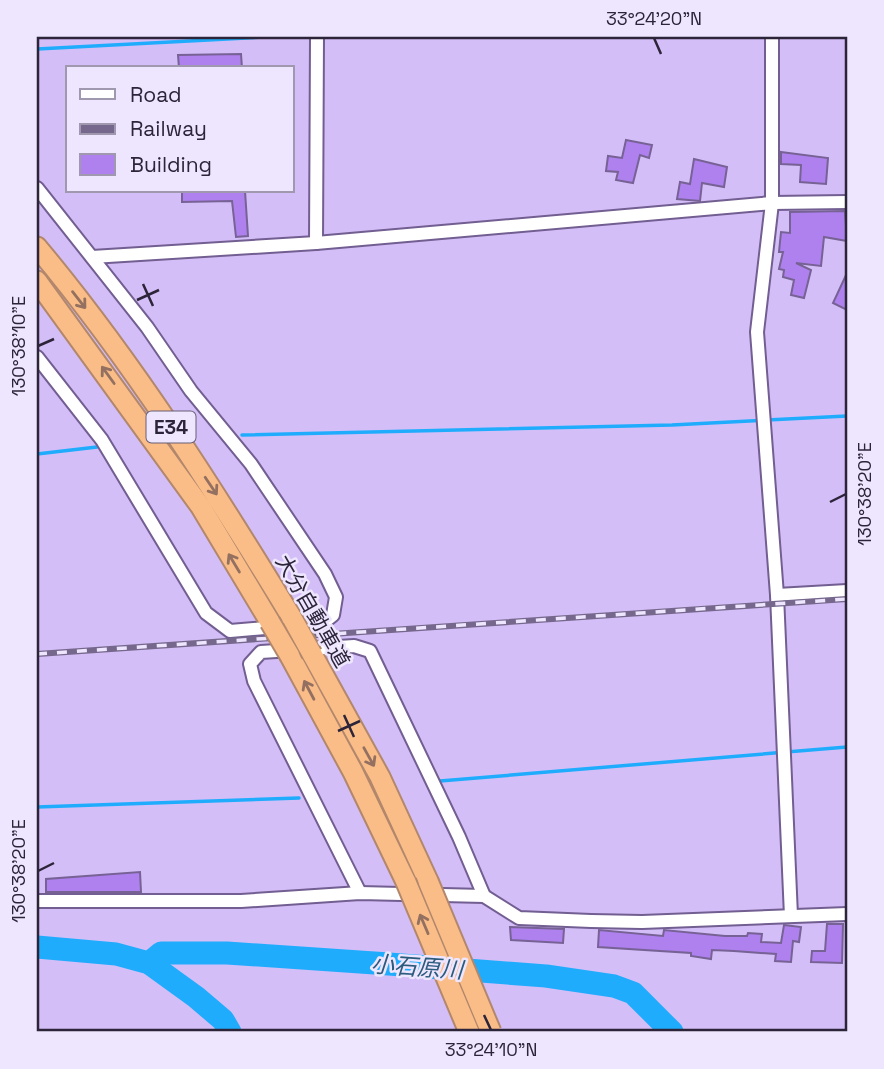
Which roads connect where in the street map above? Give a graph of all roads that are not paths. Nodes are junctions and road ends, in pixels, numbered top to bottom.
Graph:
1 (317, 37) edge
2 (772, 37) edge
3 (37, 188) edge
4 (847, 202) edge
5 (772, 203) junction
6 (316, 243) junction
7 (37, 247) edge
8 (92, 257) junction
9 (37, 281) edge
10 (37, 357) edge
11 (847, 591) edge
12 (777, 595) junction
13 (360, 893) junction
14 (484, 896) junction
15 (37, 901) edge
16 (847, 914) edge
17 (791, 916) junction
18 (469, 1032) edge
19 (491, 1032) edge

1 - 6 street
2 - 5 street
3 - 8 street
4 - 5 street
5 - 6 street
5 - 12 street
6 - 8 street
7 -> 19 highway, 大分自動車道 / E34, bridge
8 - 10 street
18 -> 9 highway, 大分自動車道 / E34, bridge
11 - 12 street
12 - 17 street
13 - 14 street
13 - 14 street
13 - 15 street
14 - 17 street
16 - 17 street

